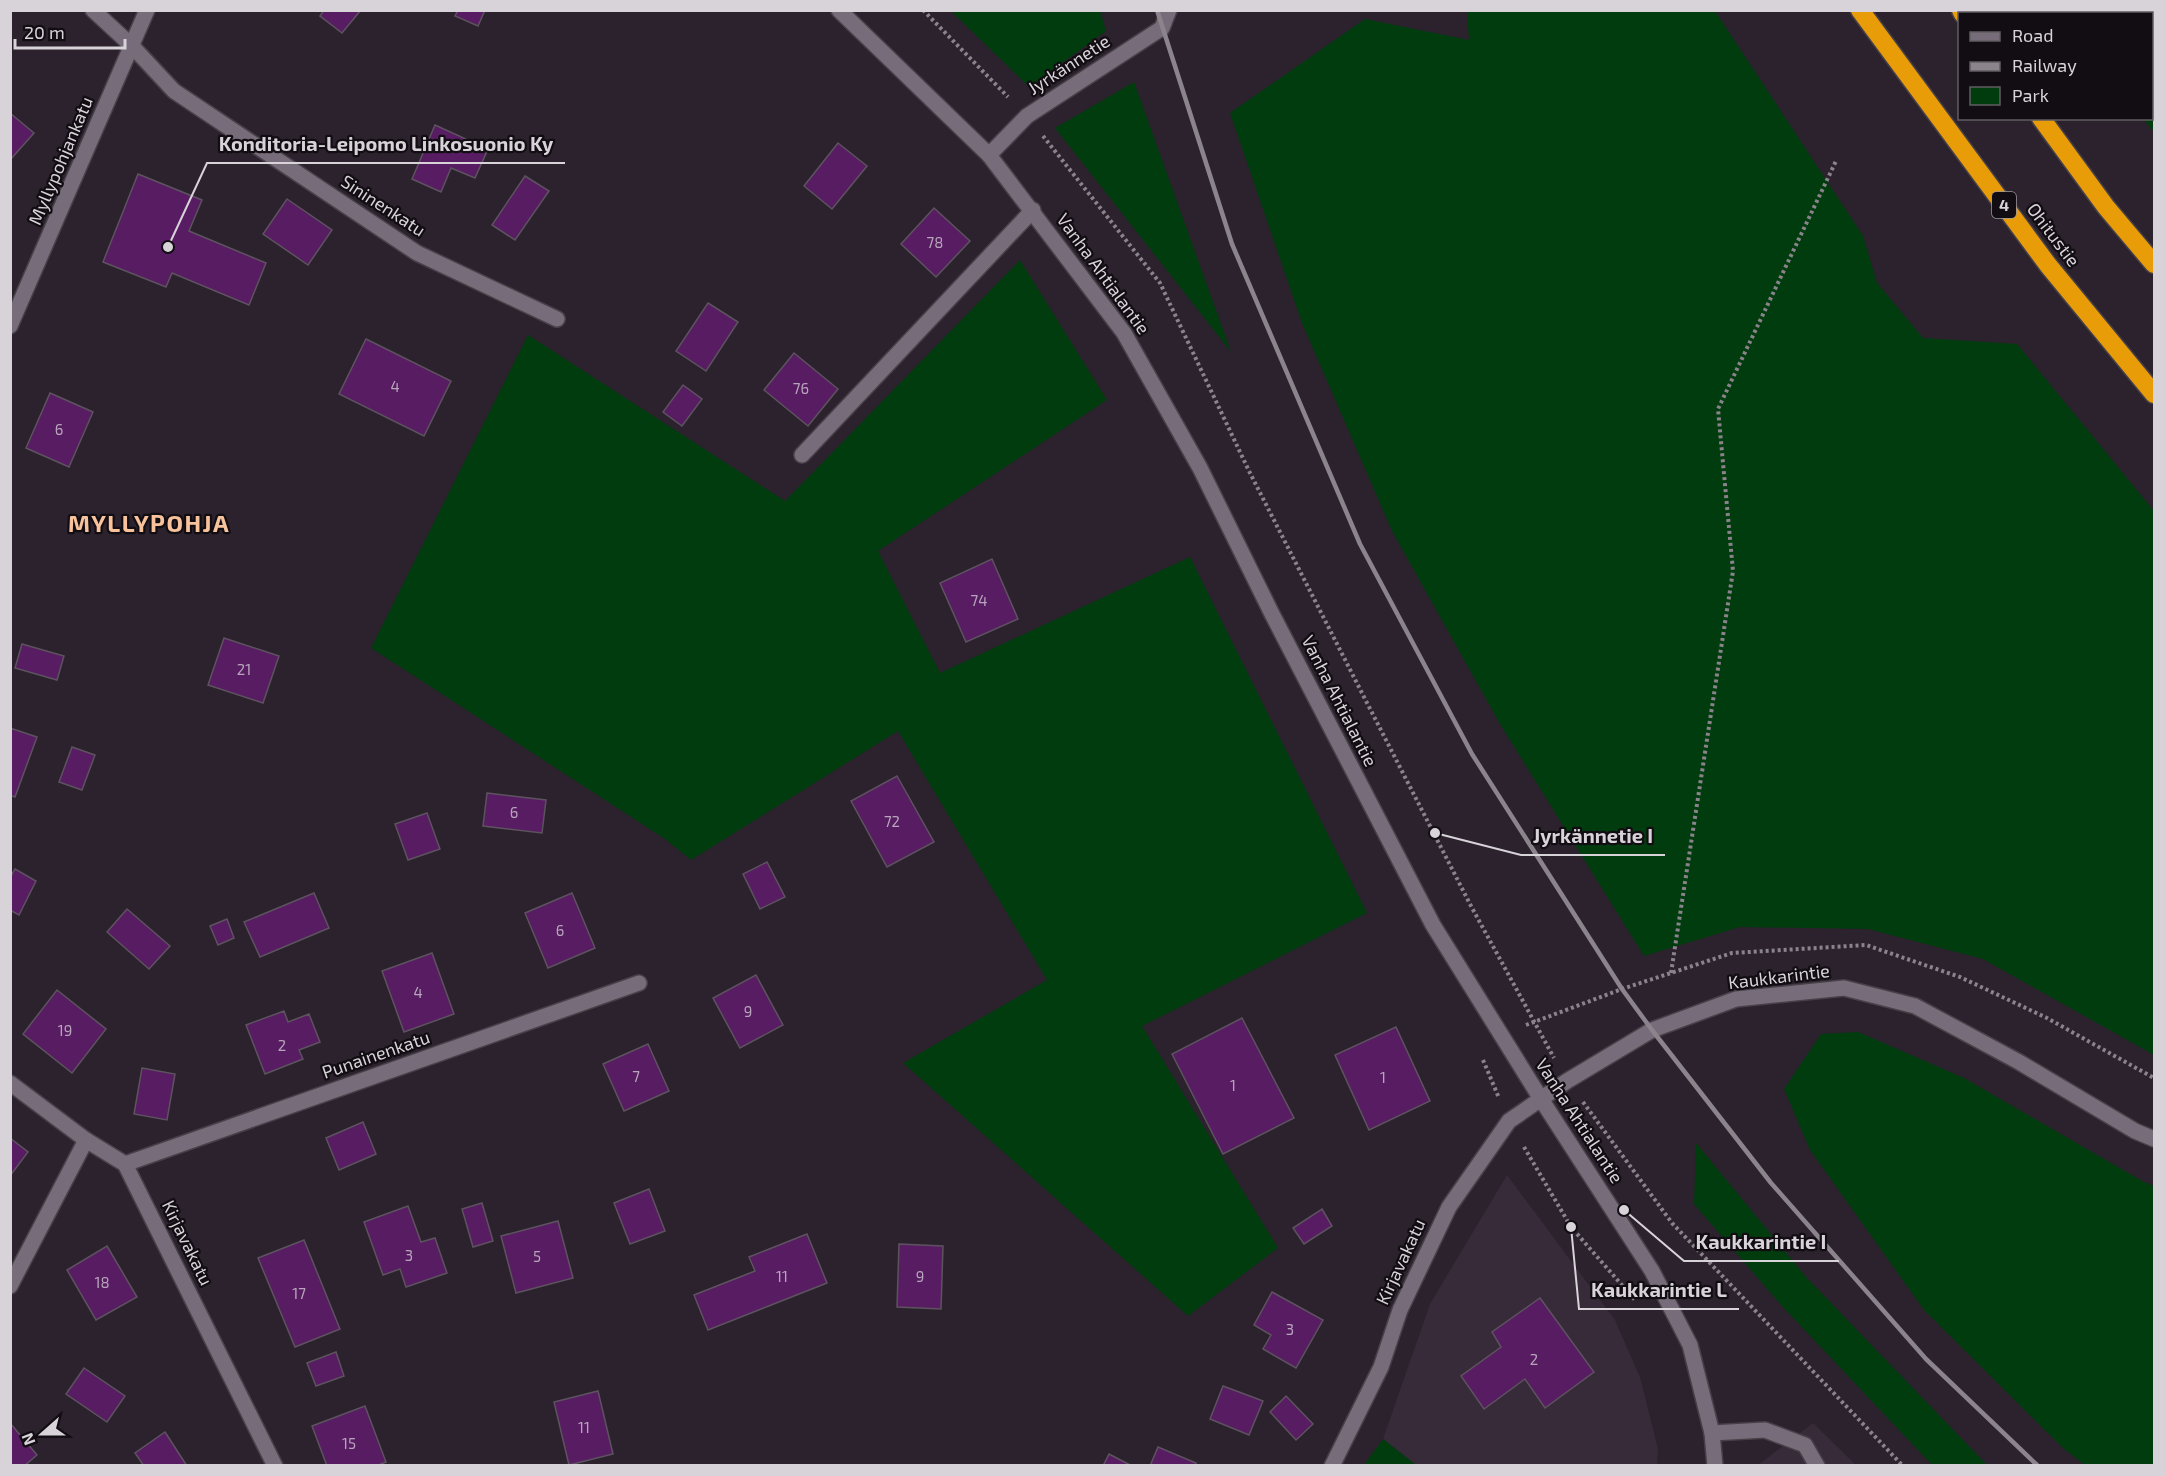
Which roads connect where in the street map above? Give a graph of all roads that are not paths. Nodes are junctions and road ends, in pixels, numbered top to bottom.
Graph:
1 (93, 10) edge
2 (147, 10) edge
3 (839, 10) edge
4 (1169, 10) edge
5 (1860, 10) edge
6 (132, 46) junction
7 (2042, 120) edge
8 (989, 155) junction
9 (1033, 210) junction
10 (2154, 264) edge
11 (557, 319) dead end
12 (10, 327) edge
13 (2154, 394) edge
14 (802, 455) dead end
15 (639, 983) dead end
16 (10, 1083) edge
17 (1541, 1100) junction
18 (2154, 1139) edge
19 (86, 1140) junction
20 (125, 1164) junction
21 (10, 1286) edge
22 (1712, 1433) junction
23 (275, 1466) edge
24 (1332, 1466) edge
25 (1715, 1466) edge
26 (1817, 1466) edge

1 - 6 street, Sininenkatu
2 - 6 street, Myllypohjankatu
3 - 8 street, Vanha Ahtialantie
4 - 8 street, Jyrkännetie
5 - 13 highway, Ohitustie / 4
6 - 11 street, Sininenkatu
6 - 12 street, Myllypohjankatu
7 - 10 highway
8 - 9 street, Vanha Ahtialantie
9 - 14 street
9 - 17 street, Vanha Ahtialantie
15 - 20 street, Punainenkatu
16 - 19 street
17 - 18 street, Kaukkarintie
17 - 22 street, Vanha Ahtialantie
17 - 24 street, Kirjavakatu
19 - 20 street
19 - 21 street
20 - 23 street, Kirjavakatu
22 - 25 street, Vanha Ahtialantie
22 - 26 street

